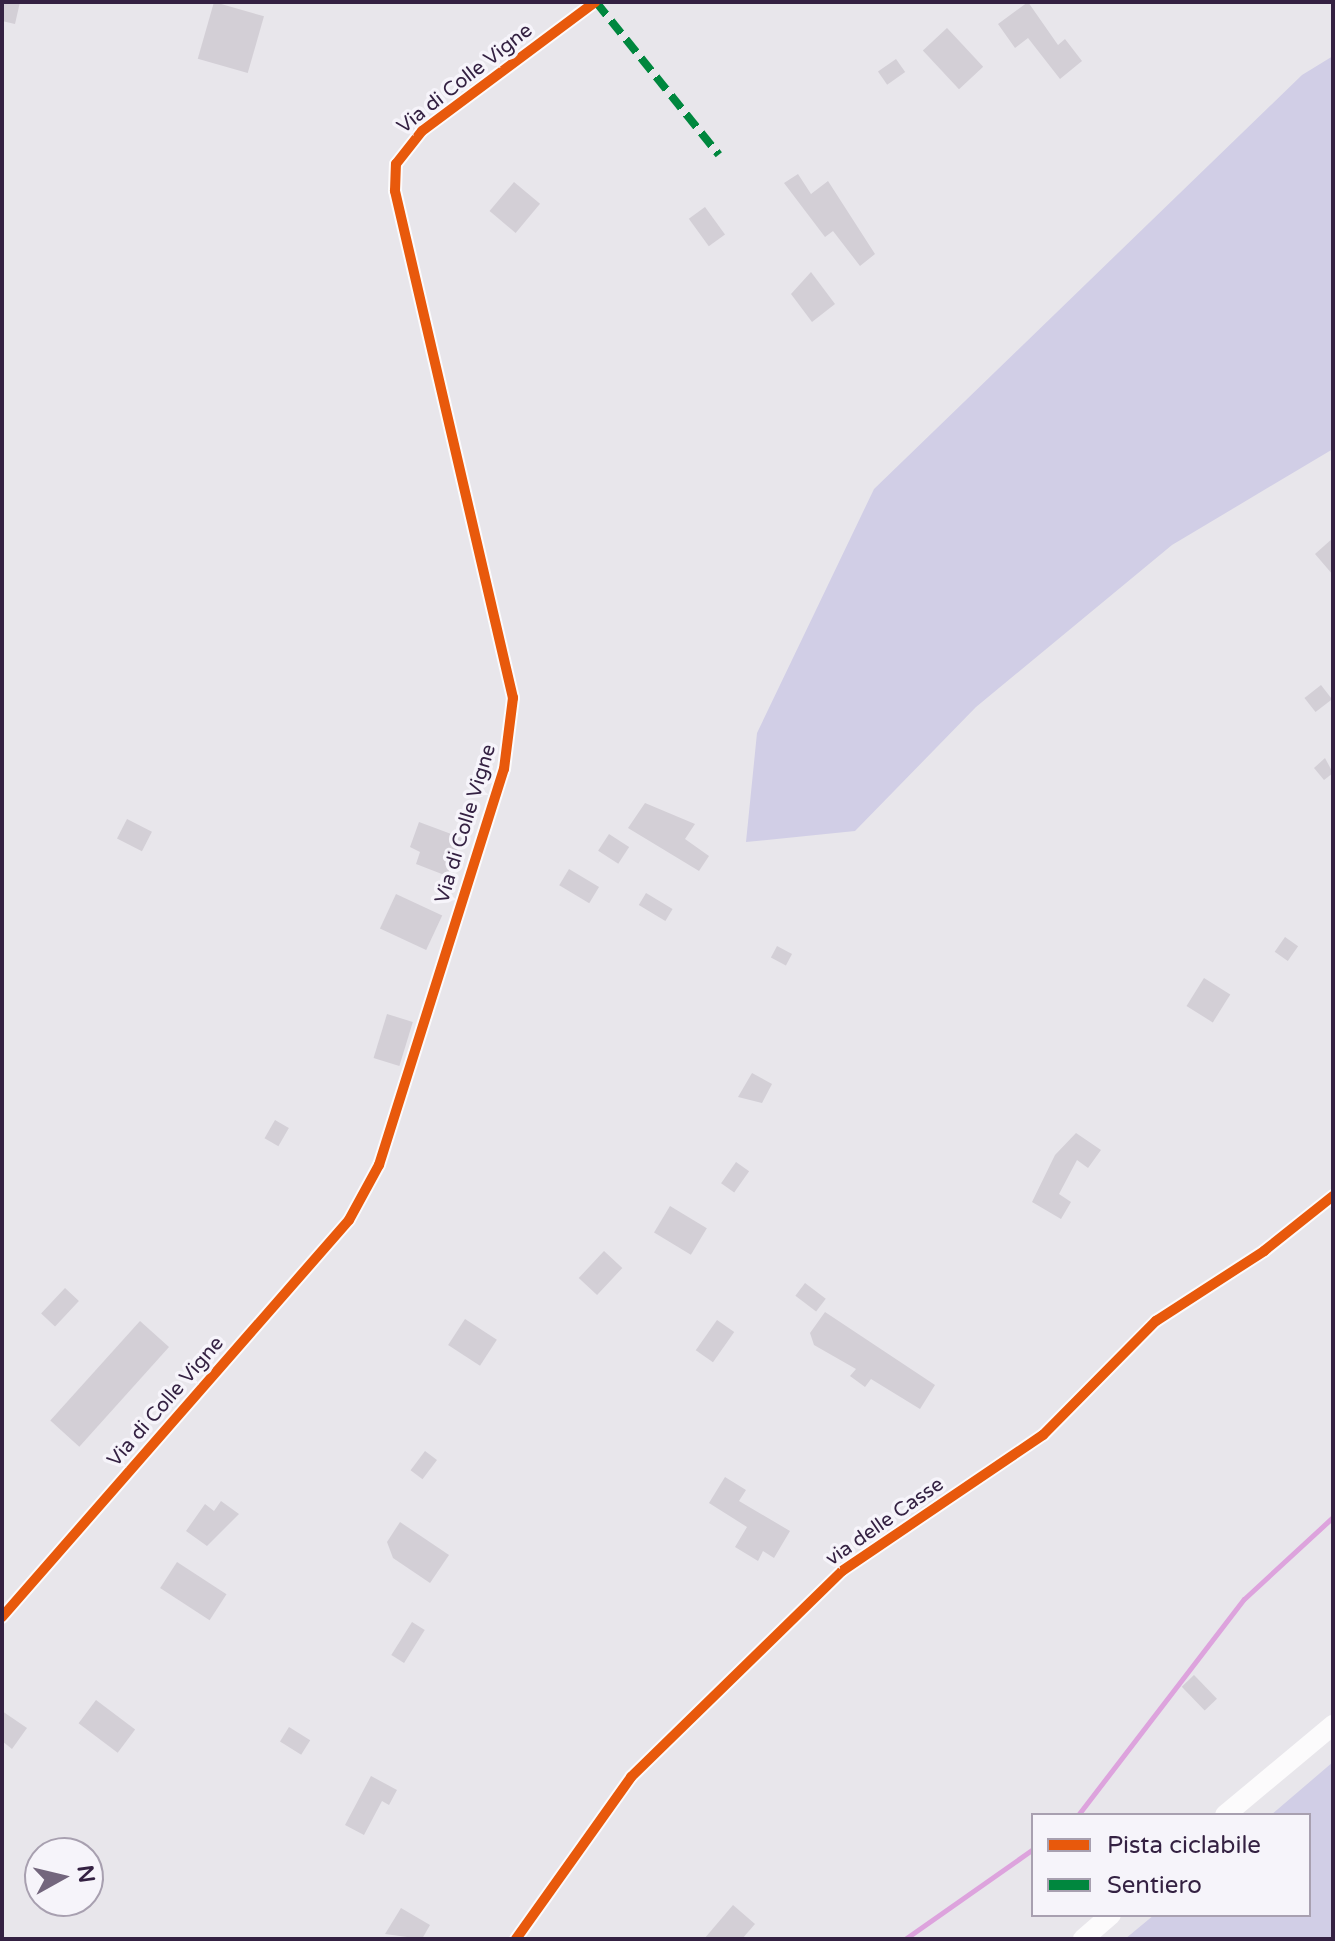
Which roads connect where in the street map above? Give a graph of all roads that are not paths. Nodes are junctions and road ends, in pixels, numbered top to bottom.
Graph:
1 (595, 2) edge
2 (1333, 1196) edge
3 (2, 1617) edge
4 (1333, 1725) edge
5 (1227, 1813) edge
6 (1109, 1917) edge
7 (516, 1939) edge
8 (1083, 1939) edge

1 - 3 street, Via di Colle Vigne
2 - 7 street, via delle Casse
4 - 5 main road
6 - 8 main road

